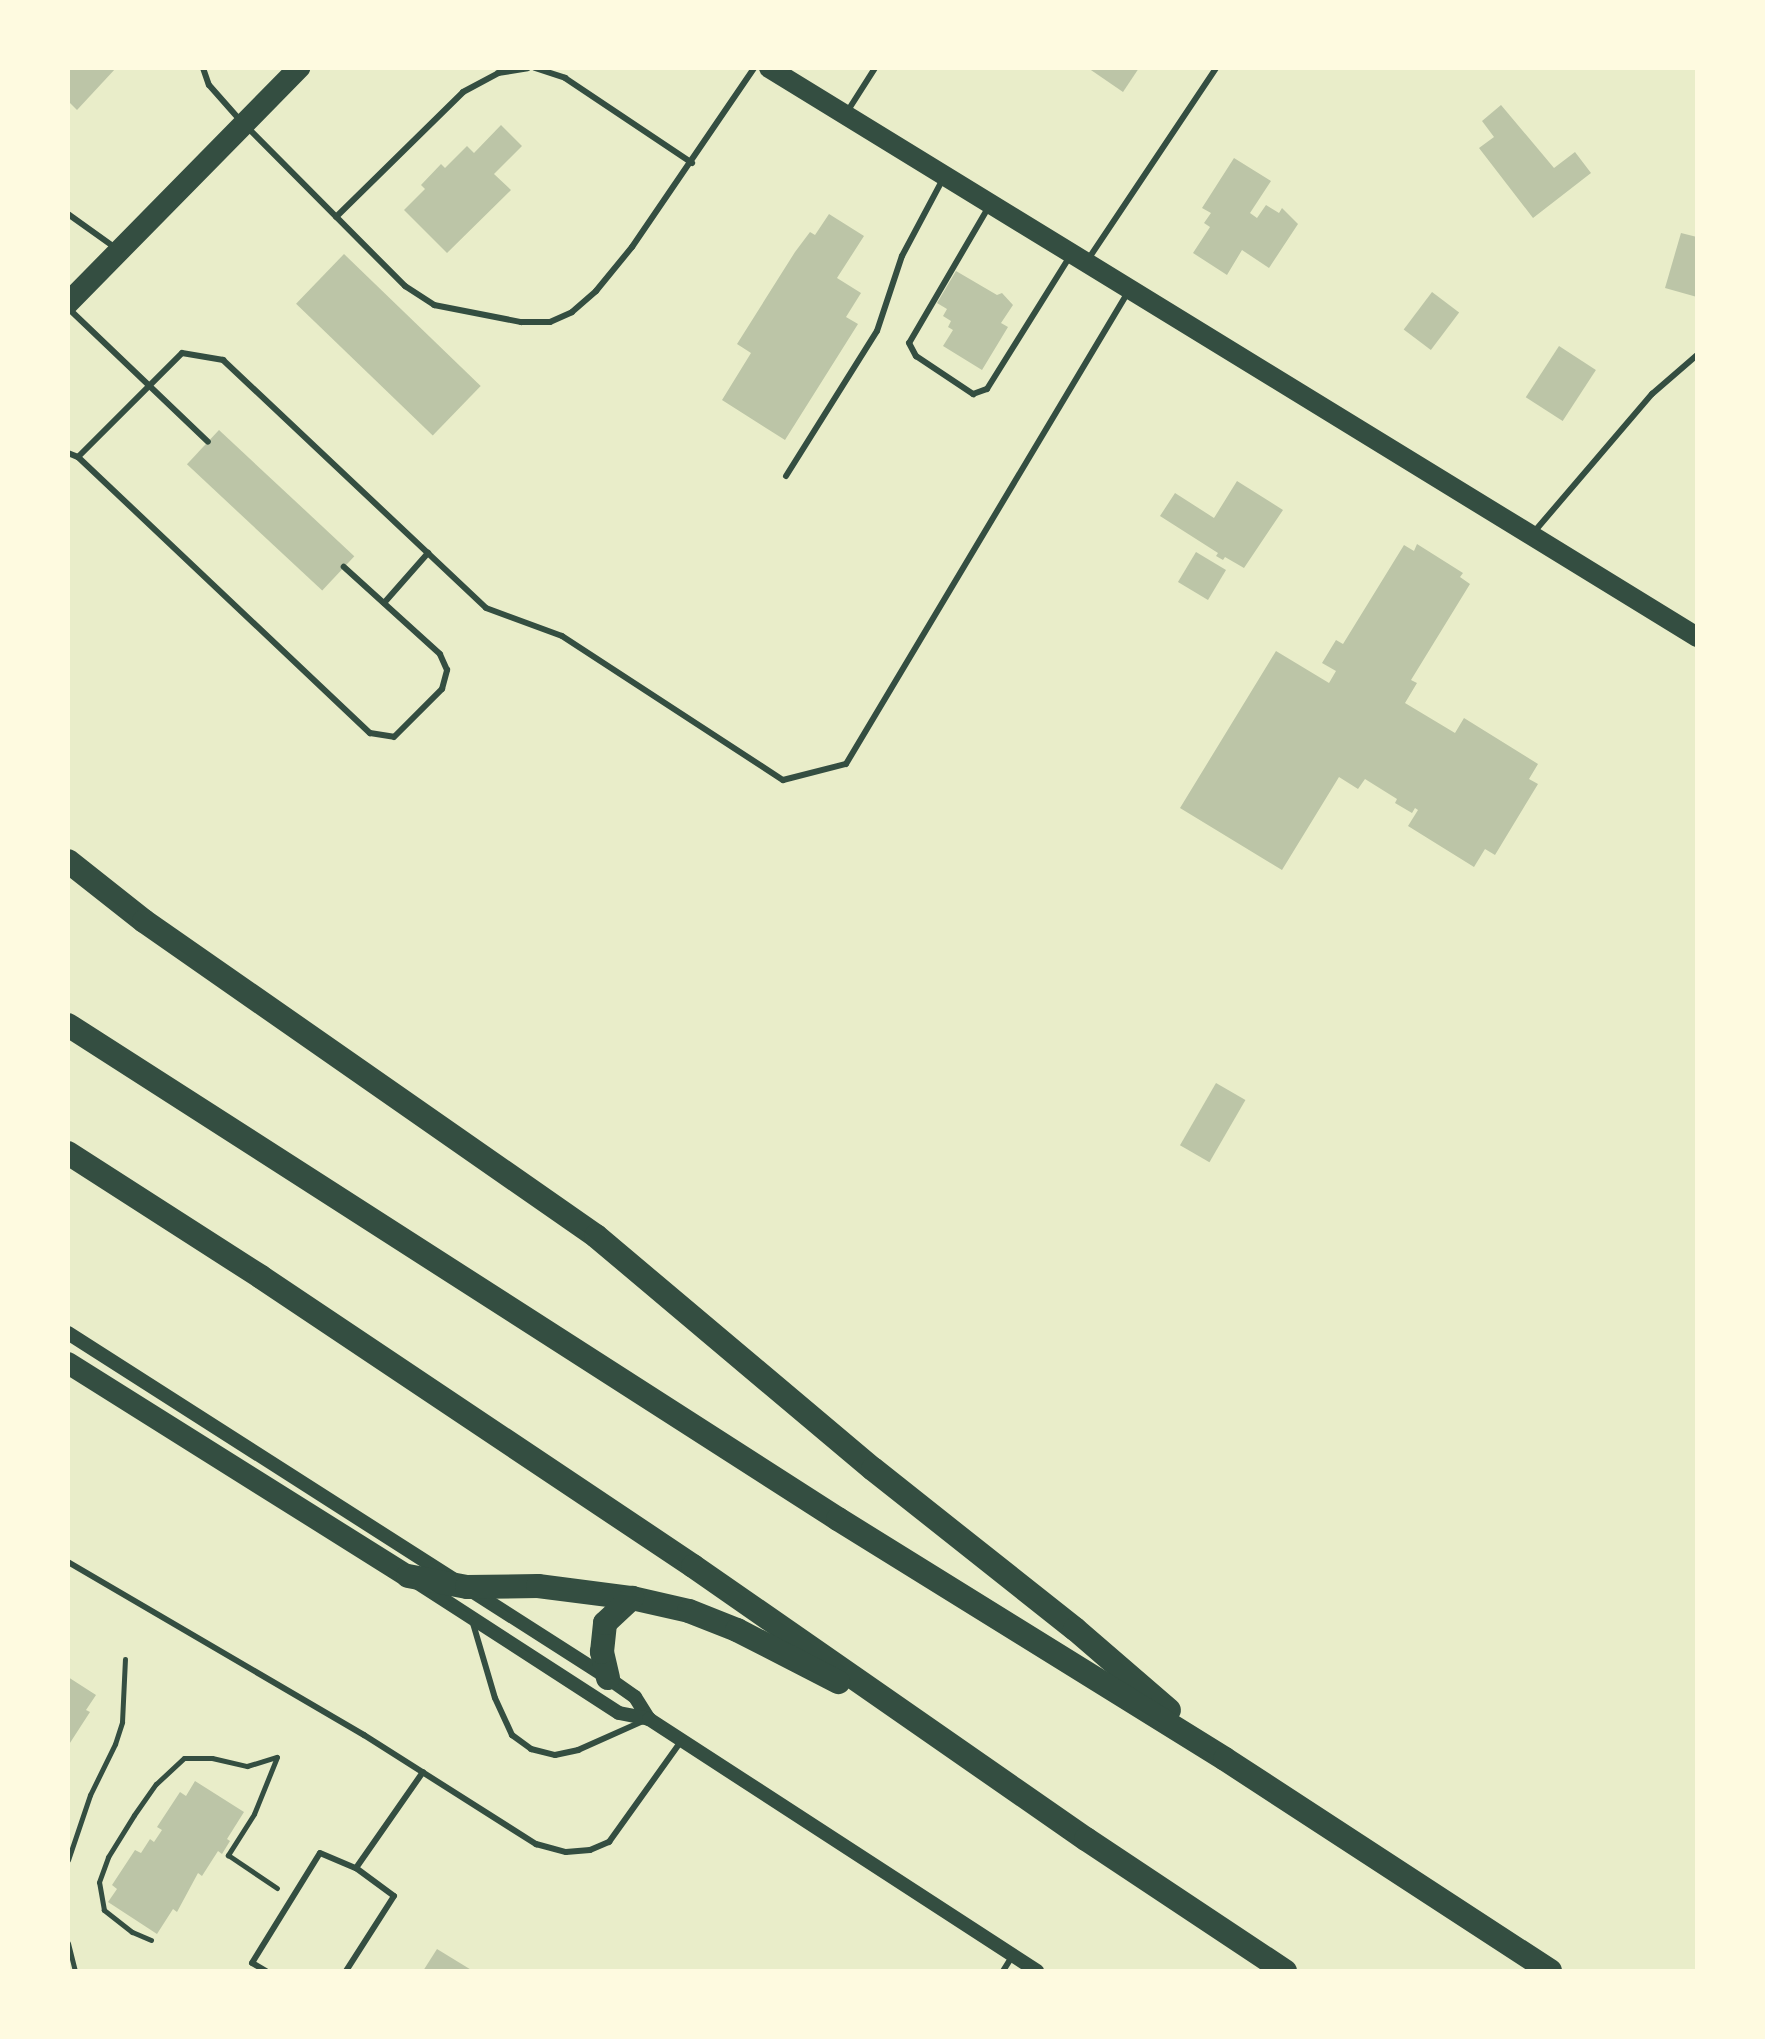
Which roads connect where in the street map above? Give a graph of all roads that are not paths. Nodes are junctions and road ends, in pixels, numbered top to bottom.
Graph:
1 (203, 68) edge
2 (299, 68) edge
3 (528, 68) edge
4 (535, 68) edge
5 (754, 68) edge
6 (769, 68) edge
7 (875, 68) edge
8 (1216, 68) edge
9 (845, 115) junction
10 (244, 124) junction
11 (692, 163) junction
12 (944, 175) junction
13 (991, 204) junction
14 (68, 214) edge
15 (336, 217) junction
16 (120, 251) junction
17 (1079, 258) junction
18 (1130, 289) junction
19 (68, 306) edge
20 (1697, 355) edge
21 (147, 384) junction
22 (208, 442) dead end
23 (68, 453) edge
24 (78, 457) junction
25 (786, 476) dead end
26 (1532, 535) junction
27 (428, 553) junction
28 (344, 567) dead end
29 (384, 603) junction
30 (1697, 637) edge
31 (68, 861) edge
32 (68, 1025) edge
33 (68, 1153) edge
34 (68, 1333) edge
35 (68, 1363) edge
36 (68, 1562) edge
37 (408, 1576) junction
38 (467, 1587) junction
39 (632, 1598) junction
40 (471, 1617) junction
41 (608, 1678) junction
42 (649, 1719) junction
43 (918, 1722) junction
44 (682, 1740) junction
45 (1225, 1759) junction
46 (423, 1772) junction
47 (356, 1868) junction
48 (1013, 1955) junction
49 (266, 1971) edge
50 (346, 1971) edge
51 (1003, 1971) edge
52 (1037, 1971) edge
53 (1285, 1971) edge
54 (1550, 1971) edge

1 - 10 lane
2 - 10 highway
3 - 15 lane
4 - 11 lane
5 - 11 lane
6 - 9 main road
7 - 9 lane
8 - 17 lane
9 - 12 main road
10 - 15 lane
10 - 16 highway
11 - 15 lane
12 - 13 main road
12 - 25 lane
13 - 17 main road
13 - 17 lane
14 - 16 lane
16 - 19 highway
17 - 18 main road
18 - 26 main road
18 - 27 lane
19 - 21 lane
20 - 26 lane
21 - 22 lane
21 - 24 lane
21 - 27 lane
23 - 24 lane
24 - 29 lane
26 - 30 main road
27 - 29 lane
28 - 29 lane
31 - 45 highway
32 - 45 highway
33 - 43 highway
34 - 38 street
35 - 37 highway
36 - 46 lane
37 - 38 highway
37 - 40 street
38 - 39 highway
38 - 41 street
39 - 41 highway
39 - 43 highway
40 - 42 street
40 - 42 lane
41 - 42 street
42 - 44 street
43 - 53 highway
44 - 46 lane
44 - 48 street
45 - 54 highway
46 - 47 lane
47 - 49 lane
47 - 50 lane
48 - 51 lane
48 - 52 street

